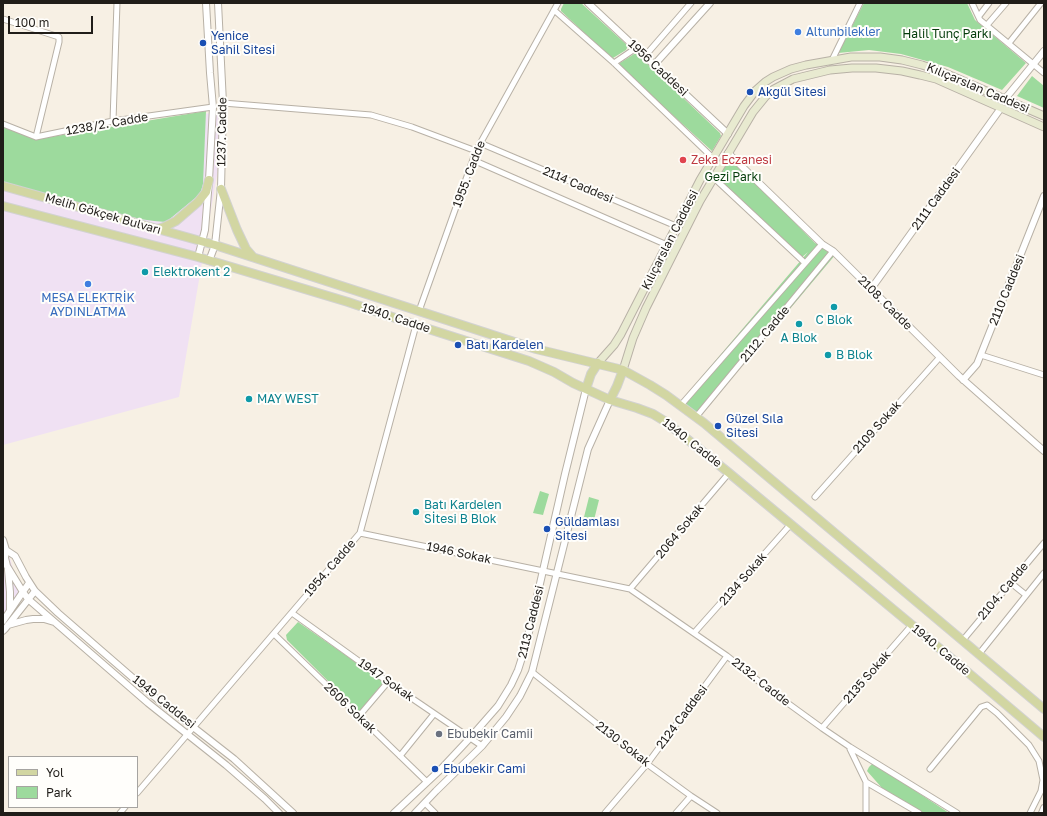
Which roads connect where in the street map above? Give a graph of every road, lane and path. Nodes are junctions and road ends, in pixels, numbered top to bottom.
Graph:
1 (117, 3) edge
2 (206, 3) edge
3 (218, 3) edge
4 (558, 3) edge
5 (588, 3) edge
6 (691, 3) edge
7 (710, 3) edge
8 (860, 3) edge
9 (972, 3) edge
10 (989, 3) edge
11 (1006, 3) edge
12 (1040, 3) edge
13 (554, 10) junction
14 (979, 16) junction
15 (3, 19) edge
16 (987, 25) junction
17 (1009, 43) junction
18 (636, 48) junction
19 (1044, 51) edge
20 (645, 56) junction
21 (832, 60) junction
22 (614, 64) junction
23 (1034, 64) junction
24 (654, 65) junction
25 (1044, 73) edge
26 (1005, 99) junction
27 (223, 103) junction
28 (212, 107) junction
29 (1001, 108) junction
30 (1044, 116) edge
31 (113, 121) junction
32 (3, 124) edge
33 (1044, 127) edge
34 (728, 134) junction
35 (36, 137) junction
36 (480, 143) junction
37 (476, 152) junction
38 (728, 153) junction
39 (713, 158) junction
40 (473, 160) junction
41 (714, 178) junction
42 (209, 180) junction
43 (3, 186) edge
44 (221, 190) junction
45 (1044, 196) edge
46 (3, 206) edge
47 (676, 226) junction
48 (155, 229) junction
49 (202, 242) junction
50 (822, 244) junction
51 (214, 245) junction
52 (667, 245) junction
53 (833, 251) junction
54 (198, 257) junction
55 (255, 259) junction
56 (209, 261) junction
57 (805, 264) junction
58 (871, 289) junction
59 (419, 311) junction
60 (416, 325) junction
61 (981, 355) junction
62 (940, 357) junction
63 (598, 363) junction
64 (623, 370) junction
65 (1044, 375) edge
66 (963, 380) junction
67 (586, 389) junction
68 (610, 400) junction
69 (681, 405) junction
70 (696, 416) junction
71 (1044, 451) edge
72 (729, 473) junction
73 (815, 497) dead end
74 (791, 524) junction
75 (360, 533) junction
76 (3, 540) edge
77 (1044, 542) edge
78 (6, 550) junction
79 (7, 566) junction
80 (544, 571) junction
81 (1044, 573) edge
82 (557, 574) junction
83 (29, 583) junction
84 (1011, 583) junction
85 (630, 589) junction
86 (35, 591) junction
87 (23, 592) junction
88 (1026, 595) junction
89 (28, 599) junction
90 (10, 611) junction
91 (292, 612) junction
92 (3, 621) edge
93 (55, 622) junction
94 (8, 625) junction
95 (912, 625) junction
96 (3, 631) edge
97 (694, 633) junction
98 (274, 634) junction
99 (963, 640) junction
100 (979, 654) junction
101 (728, 656) junction
102 (532, 672) junction
103 (388, 682) junction
104 (1044, 709) edge
105 (434, 714) junction
106 (359, 716) junction
107 (822, 728) junction
108 (191, 731) junction
109 (1044, 737) edge
110 (470, 738) junction
111 (482, 746) junction
112 (850, 747) junction
113 (400, 756) junction
114 (647, 764) junction
115 (930, 769) dead end
116 (427, 782) junction
117 (866, 782) junction
118 (138, 792) edge
119 (691, 796) junction
120 (425, 803) junction
121 (1044, 808) edge
122 (1031, 811) edge
123 (278, 813) edge
124 (294, 813) edge
125 (394, 813) edge
126 (414, 813) edge
127 (435, 813) edge
128 (605, 813) edge
129 (676, 813) edge
130 (717, 813) edge
131 (866, 813) edge
132 (919, 813) edge
133 (957, 813) edge
134 (1041, 813) edge

1 - 31 street
2 - 28 street, 1237. Cadde
3 - 27 street, 1237. Cadde
4 - 13 street, 1955. Cadde
5 - 18 street, 1956 Caddesi
6 - 20 street
7 - 24 street
8 - 21 street
9 - 14 street
10 - 14 street
11 - 16 street
12 - 17 street
13 - 22 street
13 - 36 street, 1955. Cadde
14 - 16 street
15 - 35 street
16 - 17 street
17 - 23 street
18 - 20 street, 1956 Caddesi
18 - 22 street
19 - 23 street
20 - 24 street, 1956 Caddesi
21 - 26 main road, Kılıçarslan Caddesi
21 - 34 main road, Kılıçarslan Caddesi
22 - 39 street
23 - 25 street
23 - 26 street
24 - 34 street, 1956 Caddesi
26 - 29 main road
26 - 30 main road, Kılıçarslan Caddesi
27 - 37 street
27 - 44 street, 1237. Cadde
28 - 31 street, 1238/2. Cadde
28 - 42 street, 1237. Cadde
29 - 33 main road, Kılıçarslan Caddesi
29 - 38 main road, Kılıçarslan Caddesi
29 - 58 street, 2111 Caddesi
31 - 35 street, 1238/2. Cadde
32 - 35 street
34 - 39 main road, Kılıçarslan Caddesi
36 - 37 street, 1955. Cadde
36 - 47 street, 2114 Caddesi
37 - 40 street, 1955. Cadde
38 - 41 main road, Kılıçarslan Caddesi
38 - 50 street, 2108. Cadde
39 - 47 main road, Kılıçarslan Caddesi
40 - 52 street, 2114 Caddesi
40 - 59 street, 1955. Cadde
41 - 57 street
41 - 64 main road, Kılıçarslan Caddesi
42 - 48 main road
42 - 49 street, 1237. Cadde
43 - 48 main road, Melih Gökçek Bulvarı
44 - 51 street, 1237. Cadde
44 - 55 main road
45 - 61 street, 2110 Caddesi
46 - 54 main road, Melih Gökçek Bulvarı
47 - 52 main road, Kılıçarslan Caddesi
48 - 49 main road, Melih Gökçek Bulvarı
49 - 51 main road, 1940. Cadde
49 - 54 street, 1237. Cadde
50 - 53 street, 2108. Cadde
50 - 57 street, 2112. Cadde
51 - 55 main road, 1940. Cadde
51 - 56 street, 1237. Cadde
52 - 63 main road, Kılıçarslan Caddesi
53 - 58 street, 2108. Cadde
53 - 70 street, 2112. Cadde
54 - 56 main road, 1940. Cadde
55 - 59 main road, 1940. Cadde
56 - 60 main road, 1940. Cadde
57 - 69 street, 2112. Cadde
58 - 62 street, 2108. Cadde
59 - 63 main road, 1940. Cadde
60 - 67 main road, 1940. Cadde
60 - 75 street, 1954. Cadde
61 - 65 street
61 - 66 street, 2110 Caddesi
62 - 66 street, 2108. Cadde
62 - 73 street, 2109 Sokak
63 - 64 main road, 1940. Cadde
63 - 67 main road
64 - 68 main road
64 - 69 main road, 1940. Cadde
66 - 71 street, 2108. Cadde
67 - 68 main road, 1940. Cadde
67 - 80 street, 2113 Caddesi
68 - 72 main road, 1940. Cadde
68 - 82 street, 2113 Caddesi
69 - 70 main road, 1940. Cadde
70 - 99 main road, 1940. Cadde
72 - 74 main road, 1940. Cadde
72 - 85 street, 2064 Sokak
74 - 95 main road, 1940. Cadde
74 - 97 street, 2134 Sokak
75 - 80 street, 1946 Sokak
75 - 91 street, 1954. Cadde
76 - 78 street
77 - 84 street, 2104. Cadde
78 - 79 street
78 - 83 street, 1949 Caddesi
79 - 87 street, 1949 Caddesi
79 - 90 street
80 - 82 street, 1946 Sokak
80 - 110 street, 2113 Caddesi
81 - 88 street, 2104. Cadde
82 - 85 street, 2132. Cadde
82 - 102 street, 2113 Caddesi
83 - 86 street, 1949 Caddesi
83 - 87 street
84 - 88 street
84 - 99 street, 2104. Cadde
85 - 97 street, 2132. Cadde
86 - 89 street
86 - 108 street, 1949 Caddesi
87 - 89 street, 1949 Caddesi
87 - 90 street
88 - 100 street, 2104. Cadde
89 - 93 street, 1949 Caddesi
89 - 94 street
90 - 92 street
91 - 98 street, 1954. Cadde
91 - 103 street, 1947 Sokak
93 - 94 street
93 - 108 street, 1949 Caddesi
94 - 96 street
95 - 107 street, 2135 Sokak
95 - 109 main road, 1940. Cadde
97 - 101 street, 2132. Cadde
98 - 106 street, 2606 Sokak
98 - 108 street, 1954. Cadde
99 - 100 main road, 1940. Cadde
100 - 104 main road, 1940. Cadde
101 - 107 street, 2132. Cadde
101 - 114 street, 2124 Caddesi
102 - 111 street, 2113 Caddesi
102 - 114 street, 2130 Sokak
103 - 105 street, 1947 Sokak
103 - 106 street
105 - 110 street, 1947 Sokak
105 - 113 street
106 - 113 street, 2606 Sokak
107 - 112 street, 2132. Cadde
108 - 118 street, 1954. Cadde
108 - 123 street, 1949 Caddesi
108 - 124 street, 1949 Caddesi
110 - 111 street, 1947 Sokak
110 - 116 street, 2113 Caddesi
111 - 120 street, 2113 Caddesi
112 - 117 street
112 - 133 street, 2132. Cadde
113 - 116 street, 2606 Sokak
114 - 119 street, 2130 Sokak
114 - 128 street, 2124 Caddesi
115 - 122 street
116 - 125 street, 2113 Caddesi
117 - 131 street
117 - 132 street
119 - 129 street
119 - 130 street, 2130 Sokak
120 - 126 street, 2113 Caddesi
120 - 127 street
121 - 134 street
122 - 134 street

